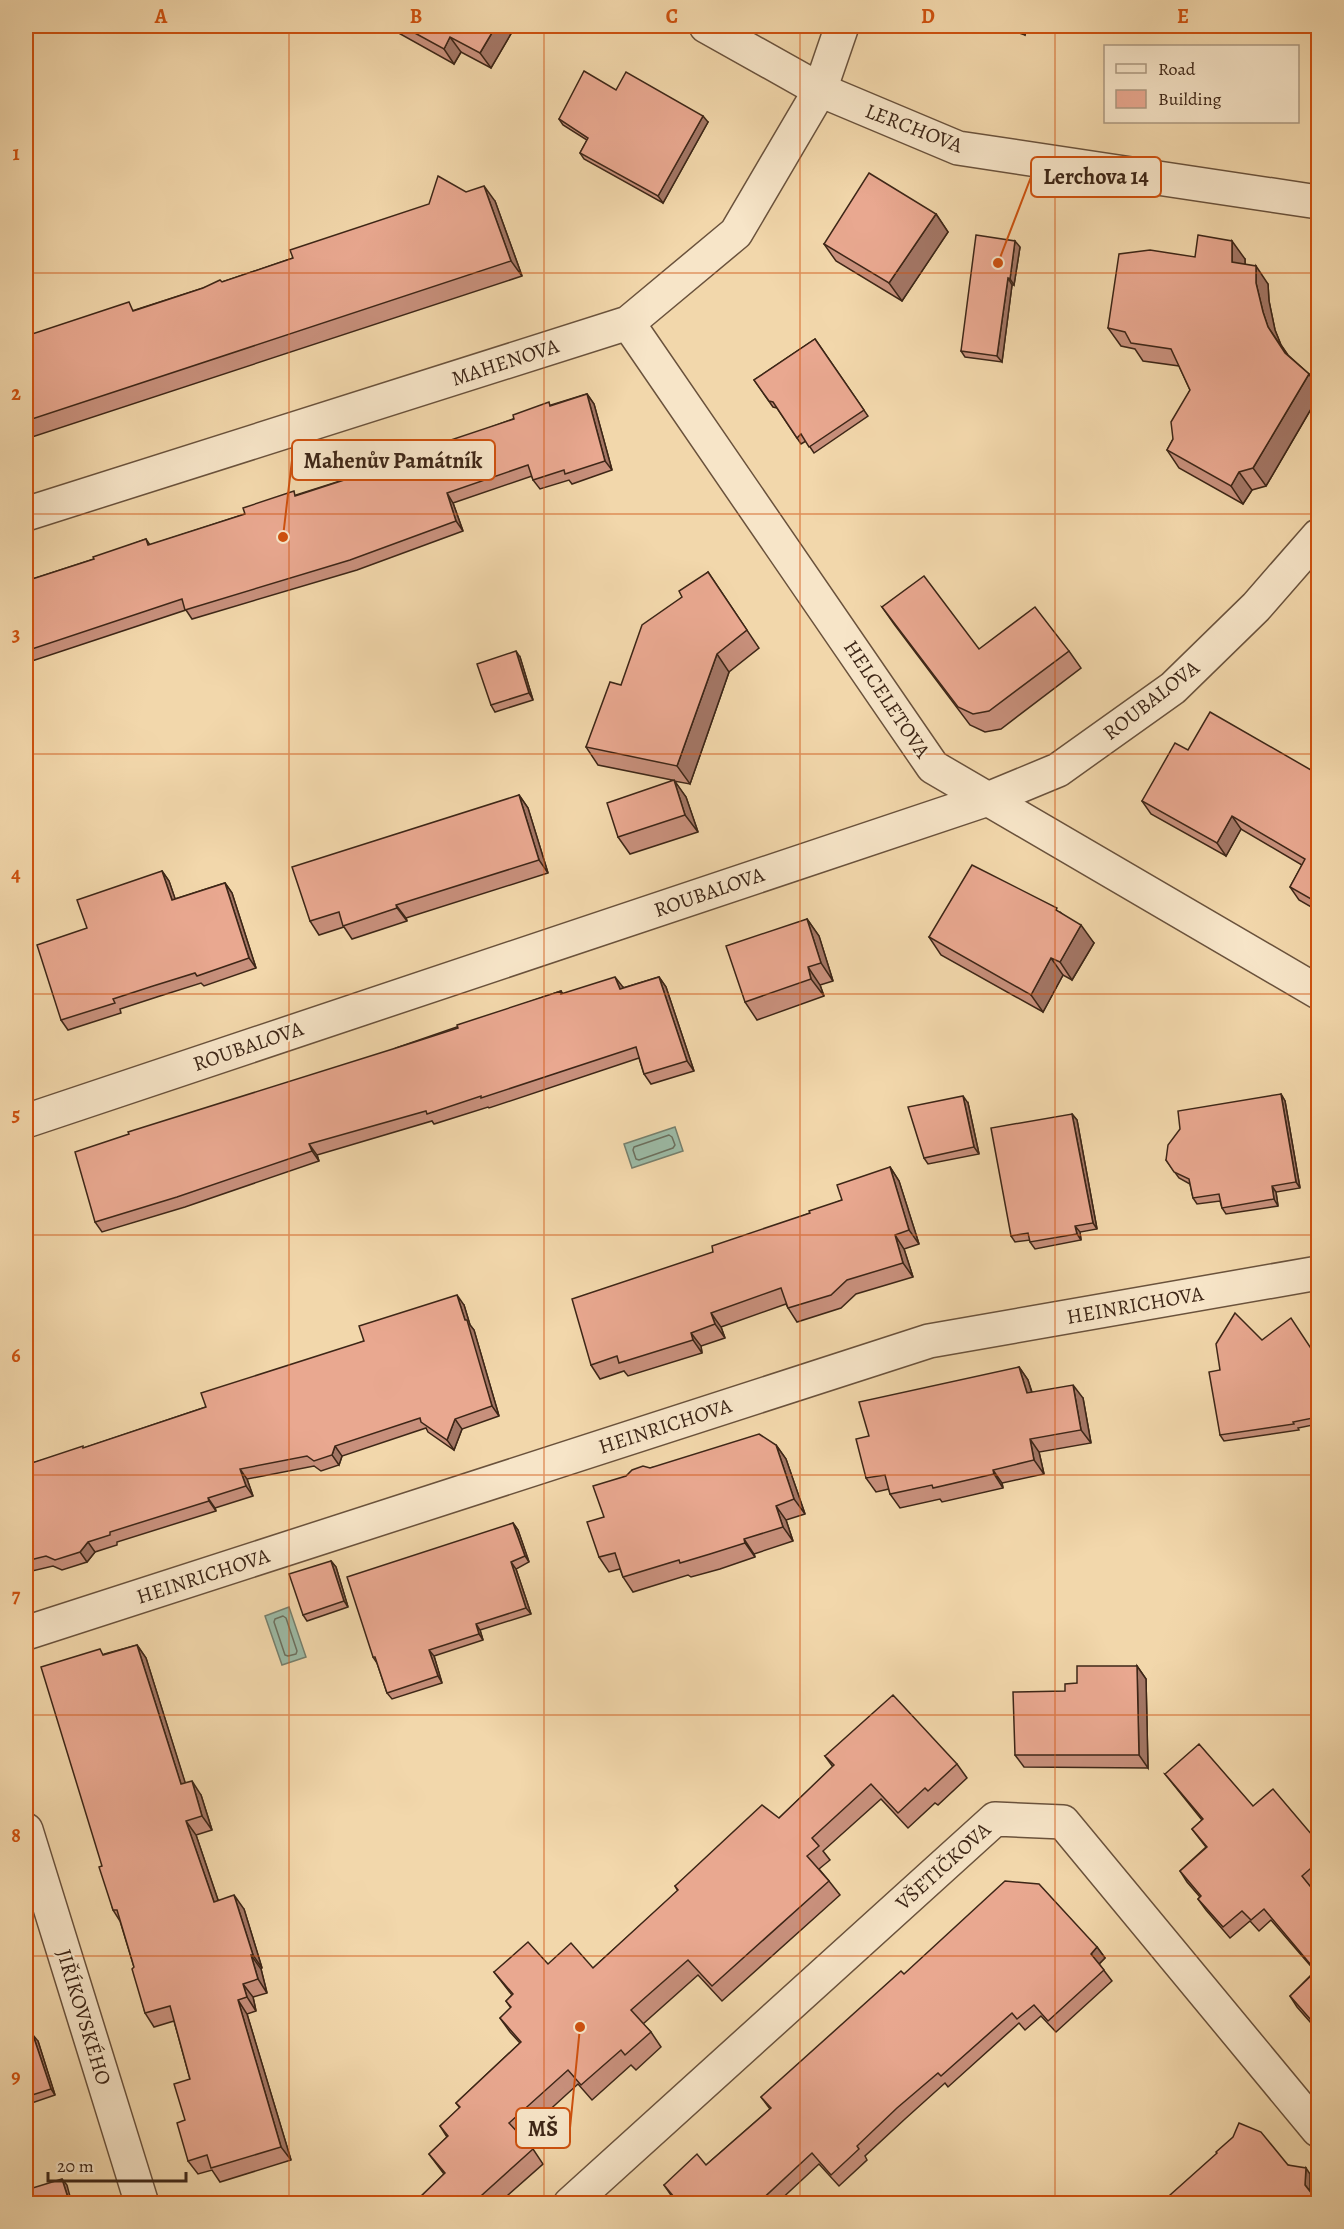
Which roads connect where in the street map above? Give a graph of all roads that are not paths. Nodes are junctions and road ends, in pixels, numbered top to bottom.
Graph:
1 (706, 26) edge
2 (842, 26) edge
3 (820, 90) junction
4 (1318, 202) edge
5 (628, 323) junction
6 (26, 514) edge
7 (1318, 536) edge
8 (988, 799) junction
9 (1318, 992) edge
10 (26, 1121) edge
11 (1318, 1273) edge
12 (26, 1633) edge
13 (26, 1830) edge
14 (1318, 2130) edge
15 (142, 2204) edge
16 (570, 2204) edge

1 - 3 street, LERCHOVA
2 - 3 street, MAHENOVA
3 - 4 street, LERCHOVA
3 - 5 street, MAHENOVA
5 - 6 street, MAHENOVA
5 - 8 street, HELCELETOVA
7 - 8 street, ROUBALOVA
8 - 9 street, HELCELETOVA
8 - 10 street, ROUBALOVA
11 - 12 street, HEINRICHOVA
13 - 15 street, JIŘÍKOVSKÉHO
14 - 16 street, VŠETIČKOVA

